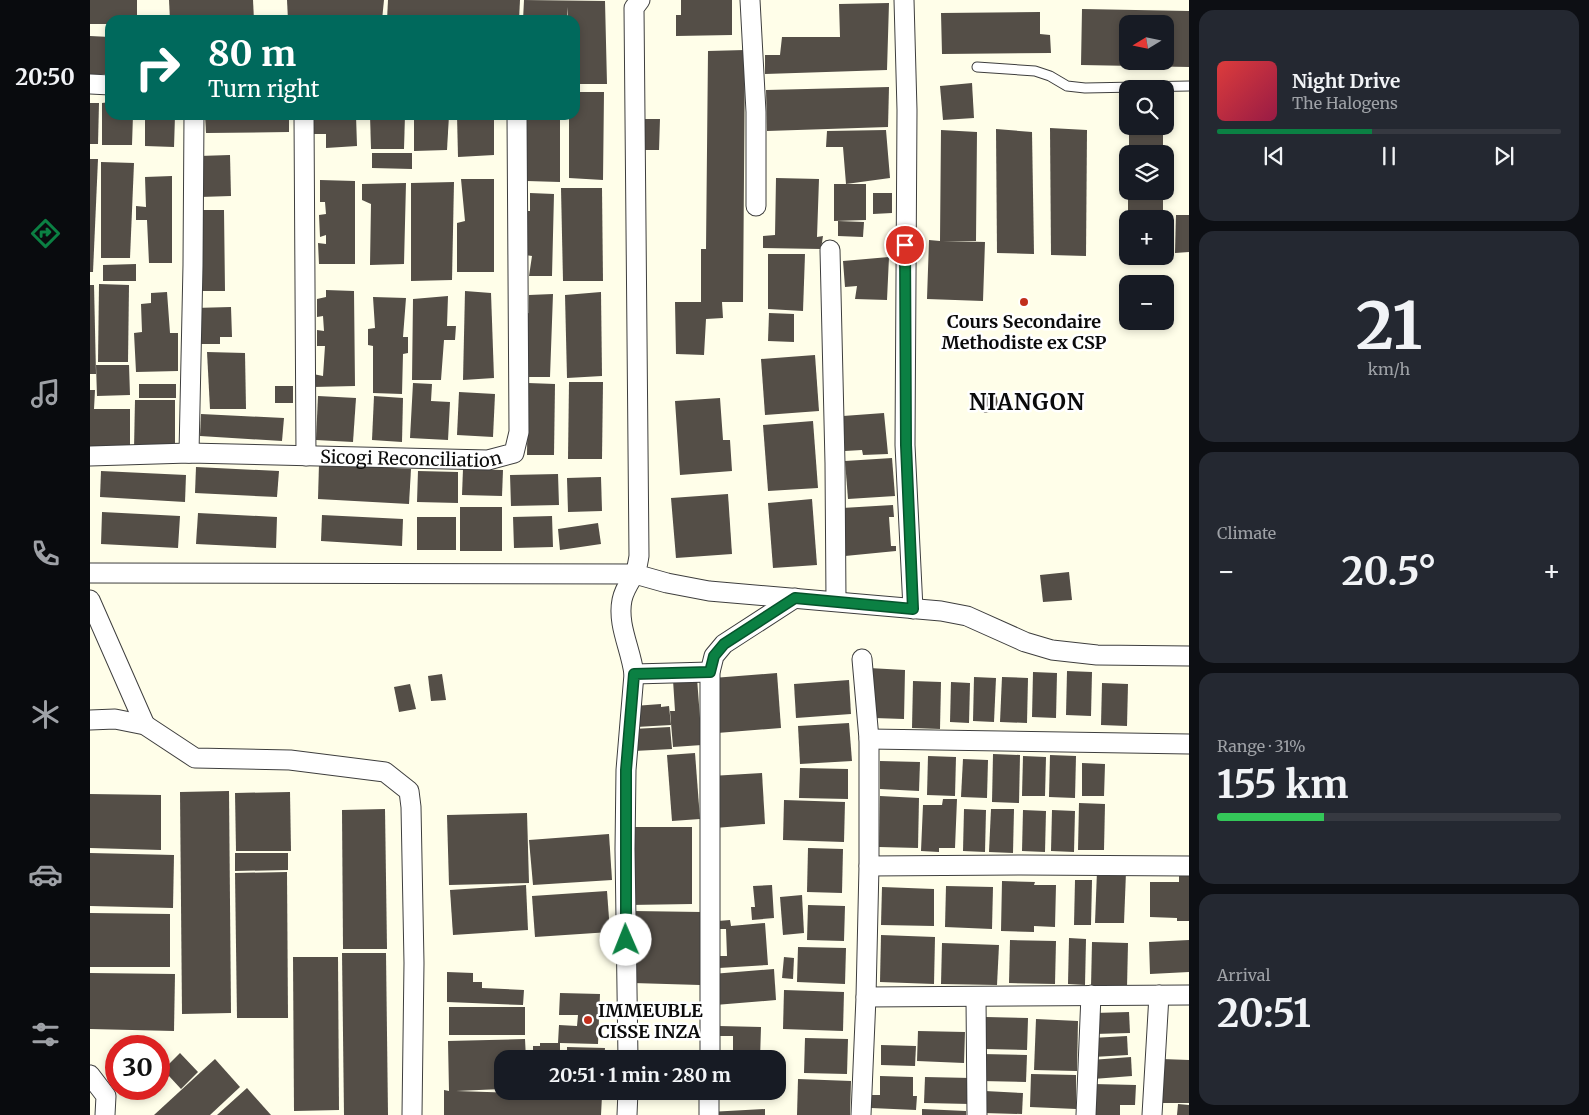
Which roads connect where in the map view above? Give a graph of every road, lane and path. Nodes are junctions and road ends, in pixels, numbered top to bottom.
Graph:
1 (640, 0) edge
2 (750, 0) edge
3 (904, 0) edge
4 (977, 67) dead end
5 (90, 84) edge
6 (105, 85) edge
7 (1189, 86) edge
8 (194, 120) edge
9 (304, 120) edge
10 (517, 120) edge
11 (756, 206) dead end
12 (830, 250) dead end
13 (188, 453) junction
14 (90, 456) edge
15 (306, 456) junction
16 (90, 573) edge
17 (635, 574) junction
18 (795, 598) junction
19 (90, 600) edge
20 (836, 601) junction
21 (913, 609) junction
22 (1189, 656) edge
23 (862, 659) dead end
24 (710, 672) junction
25 (634, 674) junction
26 (90, 720) edge
27 (145, 725) junction
28 (869, 739) junction
29 (1189, 744) edge
30 (869, 866) junction
31 (1189, 866) edge
32 (1091, 995) junction
33 (1159, 995) junction
34 (1189, 995) edge
35 (866, 997) junction
36 (976, 998) junction
37 (628, 1050) edge
38 (710, 1050) edge
39 (90, 1075) edge
40 (628, 1100) edge
41 (709, 1100) edge
42 (105, 1115) edge
43 (412, 1115) edge
44 (627, 1115) edge
45 (709, 1115) edge
46 (861, 1115) edge
47 (977, 1115) edge
48 (1086, 1115) edge
49 (1152, 1115) edge

1 - 17 street
2 - 11 street
3 - 21 street
4 - 7 lane
5 - 6 street
8 - 13 street
9 - 15 street
10 - 15 street, Sicogi Reconciliation
12 - 20 street
13 - 14 street, Sicogi Reconciliation
13 - 15 street, Sicogi Reconciliation
16 - 17 street
17 - 18 street
17 - 25 street
18 - 20 street
18 - 24 street
19 - 27 street
20 - 21 street
21 - 22 street
23 - 28 street
24 - 25 street
24 - 38 street
25 - 37 street
26 - 27 street
27 - 43 street
28 - 29 street
28 - 30 street
30 - 31 street
30 - 35 street
32 - 33 street
32 - 36 street
32 - 48 street
33 - 34 street
33 - 49 street
35 - 36 street
35 - 46 street
36 - 47 street
39 - 42 street
40 - 44 street
41 - 45 street

